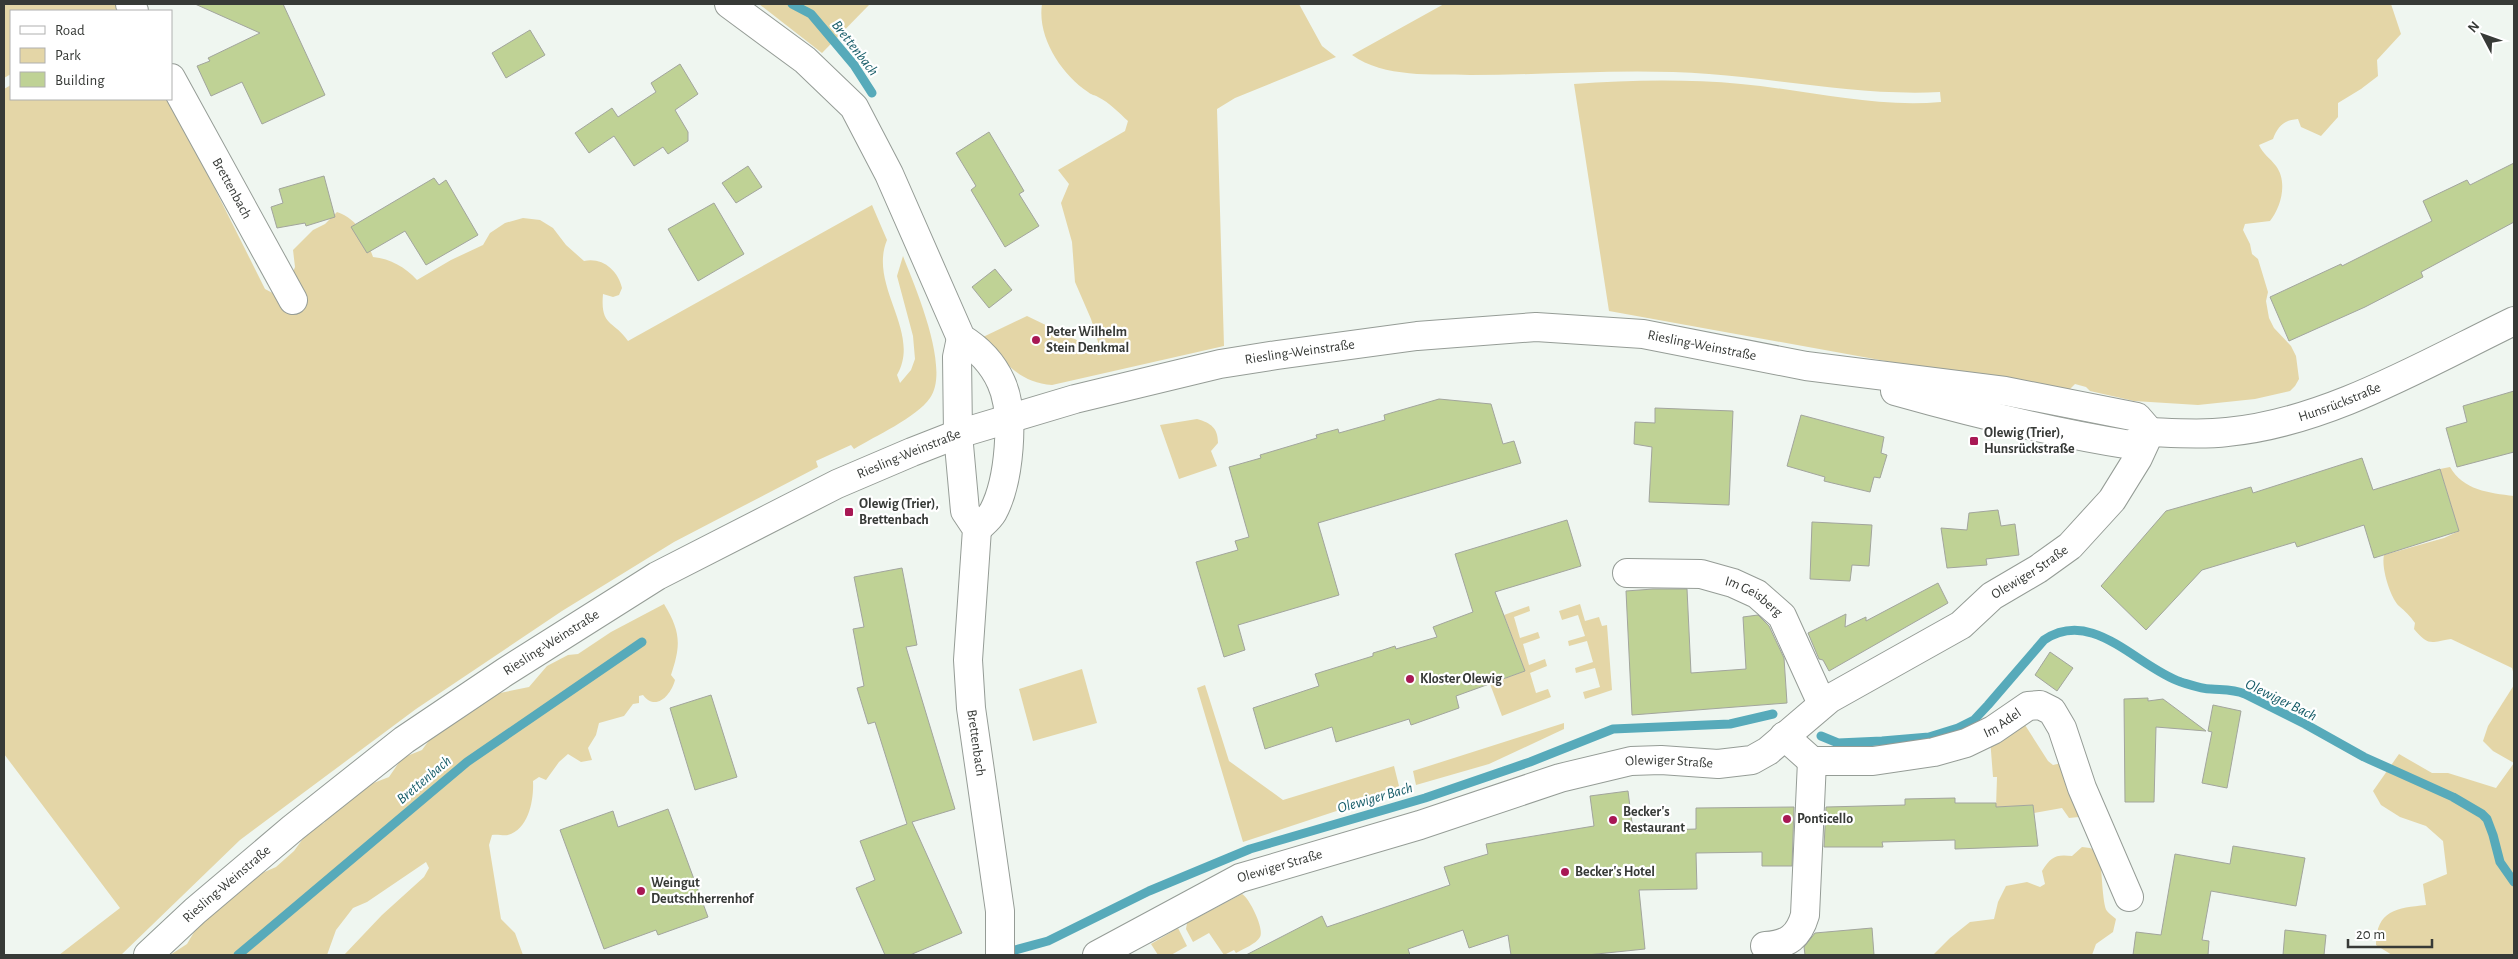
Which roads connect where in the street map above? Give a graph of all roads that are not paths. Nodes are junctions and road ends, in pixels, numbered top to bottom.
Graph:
1 (729, 4) edge
2 (172, 80) edge
3 (293, 300) dead end
4 (2514, 322) edge
5 (960, 338) junction
6 (1008, 418) junction
7 (2150, 432) junction
8 (958, 434) junction
9 (977, 530) junction
10 (1628, 573) dead end
11 (1822, 704) junction
12 (1784, 736) junction
13 (1812, 760) junction
14 (2129, 898) dead end
15 (1765, 946) dead end
16 (999, 947) edge
17 (148, 955) edge
18 (1097, 955) edge

1 - 5 street
2 - 3 street, Brettenbach
4 - 7 street, Hunsrückstraße
5 - 6 street
5 - 8 street
6 - 7 street, Riesling-Weinstraße
6 - 8 street, Riesling-Weinstraße
6 - 9 street
7 - 11 street, Olewiger Straße
8 - 9 street
8 - 17 street, Riesling-Weinstraße
9 - 16 street, Brettenbach
10 - 11 street, Im Geisberg
11 - 12 street, Olewiger Straße
12 - 13 street
12 - 18 street, Olewiger Straße
13 - 14 street, Im Adel
13 - 15 street

